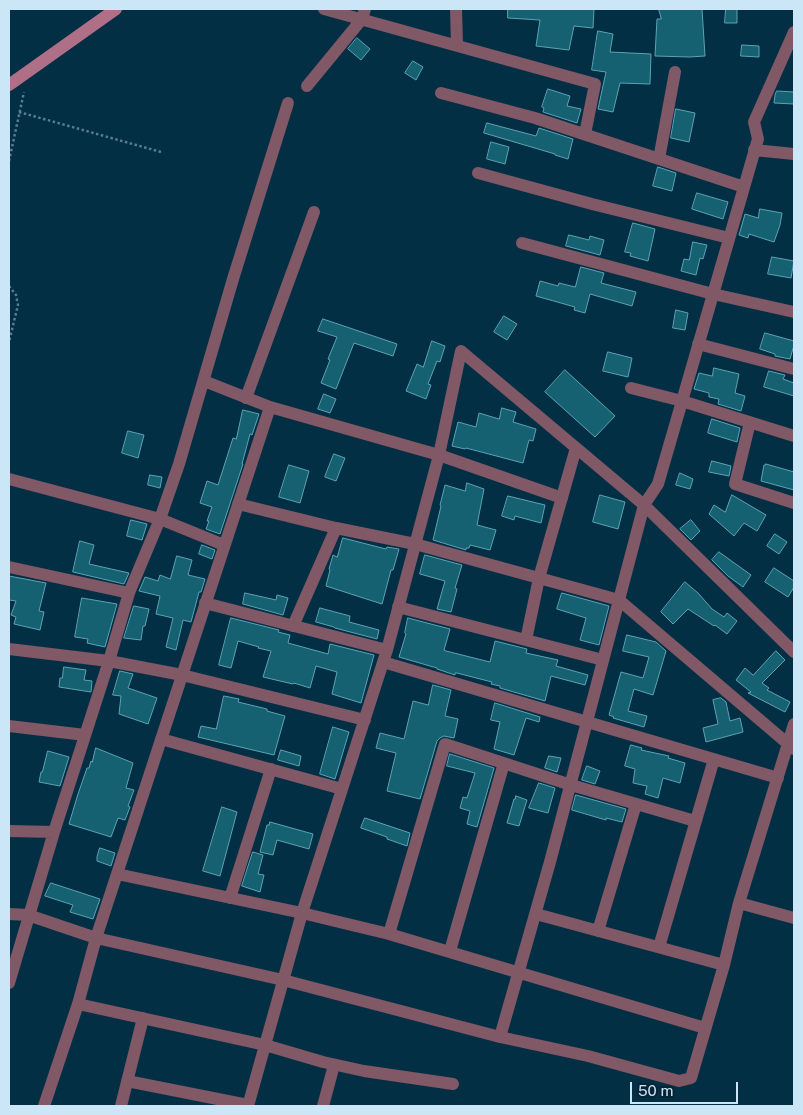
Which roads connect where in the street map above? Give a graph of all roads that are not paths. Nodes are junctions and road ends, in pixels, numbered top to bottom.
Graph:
1 (116, 9) edge
2 (324, 9) edge
3 (456, 9) edge
4 (364, 14) edge
5 (794, 32) edge
6 (457, 45) junction
7 (675, 72) dead end
8 (9, 85) edge
9 (307, 86) dead end
10 (442, 93) dead end
11 (288, 104) dead end
12 (585, 134) junction
13 (754, 150) junction
14 (794, 154) edge
15 (659, 159) junction
16 (478, 173) dead end
17 (744, 187) junction
18 (314, 212) dead end
19 (729, 238) junction
20 (522, 243) dead end
21 (713, 294) junction
22 (794, 312) edge
23 (698, 344) junction
24 (794, 369) edge
25 (204, 381) junction
26 (631, 388) dead end
27 (246, 398) junction
28 (682, 401) junction
29 (270, 407) junction
30 (750, 422) junction
31 (794, 436) edge
32 (576, 448) junction
33 (439, 455) junction
34 (9, 479) edge
35 (562, 498) junction
36 (794, 503) edge
37 (238, 504) junction
38 (644, 505) junction
39 (160, 519) junction
40 (336, 528) junction
41 (415, 544) junction
42 (224, 545) junction
43 (9, 567) edge
44 (539, 578) junction
45 (129, 593) junction
46 (619, 600) junction
47 (205, 603) junction
48 (398, 607) junction
49 (293, 626) junction
50 (526, 640) junction
51 (9, 649) edge
52 (794, 652) edge
53 (385, 656) junction
54 (603, 660) junction
55 (109, 661) junction
56 (182, 675) junction
57 (365, 720) junction
58 (587, 721) junction
59 (794, 724) edge
60 (9, 726) edge
61 (85, 735) junction
62 (161, 740) junction
63 (791, 746) edge
64 (714, 759) junction
65 (504, 763) junction
66 (271, 769) junction
67 (778, 778) junction
68 (570, 785) junction
69 (342, 788) junction
70 (636, 804) junction
71 (695, 821) junction
72 (9, 831) edge
73 (54, 832) junction
74 (117, 874) junction
75 (230, 898) junction
76 (739, 903) junction
77 (302, 913) junction
78 (9, 914) edge
79 (536, 914) junction
80 (28, 915) junction
81 (794, 918) edge
82 (598, 930) junction
83 (389, 934) junction
84 (96, 938) junction
85 (659, 947) junction
86 (450, 951) junction
87 (724, 965) junction
88 (519, 972) junction
89 (283, 980) junction
90 (9, 982) edge
91 (78, 1004) junction
92 (143, 1018) junction
93 (705, 1028) junction
94 (500, 1037) junction
95 (265, 1045) junction
96 (334, 1064) junction
97 (127, 1081) junction
98 (452, 1084) dead end
99 (44, 1106) edge
100 (121, 1106) edge
101 (248, 1106) edge
102 (323, 1106) edge

1 - 8 street
2 - 4 street
3 - 6 street
4 - 6 street
4 - 9 street
5 - 13 street
6 - 12 street
7 - 15 street
10 - 12 street
11 - 25 street
12 - 15 street
13 - 14 street
13 - 17 street
15 - 17 street
16 - 19 street
17 - 19 street
18 - 27 street
19 - 21 street
20 - 21 street
21 - 22 street
21 - 23 street
23 - 24 street
23 - 28 street
25 - 27 street
25 - 39 street
26 - 28 street
27 - 29 street
28 - 30 street
28 - 38 street
29 - 33 street
29 - 37 street
30 - 31 street
30 - 36 street
32 - 33 street
32 - 35 street
32 - 38 street
33 - 35 street
33 - 41 street
34 - 39 street
35 - 44 street
37 - 40 street
37 - 42 street
38 - 46 street
38 - 52 street
39 - 42 street
39 - 45 street
40 - 41 street
40 - 49 street
41 - 44 street
41 - 48 street
42 - 47 street
43 - 45 street
44 - 46 street
44 - 50 street
45 - 55 street
46 - 54 street
46 - 63 street
47 - 49 street
47 - 56 street
48 - 50 street
48 - 53 street
49 - 53 street
50 - 54 street
51 - 55 street
53 - 57 street
53 - 58 street
54 - 58 street
55 - 56 street
55 - 61 street
56 - 57 street
56 - 62 street
57 - 69 street
58 - 64 street
58 - 68 street
59 - 63 street
60 - 61 street
61 - 73 street
62 - 66 street
62 - 74 street
63 - 67 street
64 - 67 street
64 - 71 street
65 - 68 street
65 - 83 street
65 - 86 street
66 - 69 street
66 - 75 street
67 - 76 street
68 - 70 street
68 - 79 street
69 - 77 street
70 - 71 street
70 - 82 street
71 - 85 street
72 - 73 street
73 - 80 street
74 - 75 street
74 - 84 street
75 - 77 street
76 - 81 street
76 - 87 street
77 - 83 street
77 - 89 street
78 - 80 street
79 - 82 street
79 - 88 street
80 - 84 street
80 - 90 street
82 - 85 street
83 - 86 street
84 - 89 street
84 - 91 street
85 - 87 street
86 - 88 street
87 - 93 street
88 - 93 street
88 - 94 street
89 - 94 street
89 - 95 street
91 - 92 street
91 - 99 street
92 - 95 street
92 - 97 street
93 - 94 street
95 - 96 street
95 - 101 street
96 - 98 street
96 - 102 street
97 - 100 street
97 - 101 street

